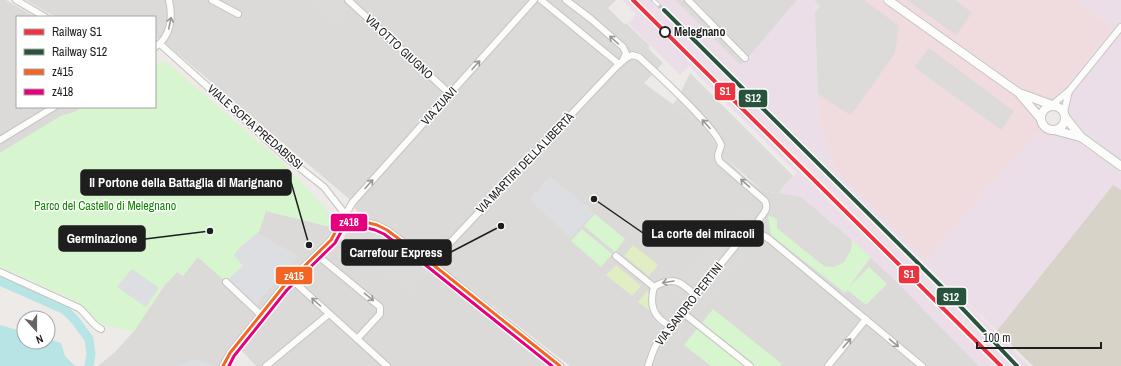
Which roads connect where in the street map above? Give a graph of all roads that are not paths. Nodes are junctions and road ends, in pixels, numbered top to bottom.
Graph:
1 (16, 0) edge
2 (169, 0) edge
3 (212, 0) edge
4 (348, 0) edge
5 (534, 0) edge
6 (541, 0) edge
7 (566, 0) edge
8 (688, 0) edge
9 (888, 0) edge
10 (238, 14) dead end
11 (43, 16) edge
12 (1121, 27) edge
13 (158, 46) edge
14 (745, 58) dead end
15 (619, 64) junction
16 (1070, 90) junction
17 (1019, 93) junction
18 (450, 94) junction
19 (1052, 105) junction
20 (52, 108) edge
21 (1065, 114) junction
22 (1040, 119) junction
23 (1054, 130) junction
24 (1081, 137) junction
25 (0, 140) edge
26 (1121, 166) edge
27 (345, 214) junction
28 (755, 233) junction
29 (317, 255) junction
30 (616, 256) dead end
31 (430, 263) junction
32 (0, 272) edge
33 (291, 279) junction
34 (226, 282) dead end
35 (654, 287) junction
36 (695, 295) junction
37 (682, 312) junction
38 (261, 314) junction
39 (329, 314) junction
40 (866, 319) junction
41 (670, 326) junction
42 (101, 329) dead end
43 (356, 339) junction
44 (223, 366) edge
45 (266, 366) edge
46 (386, 366) edge
47 (560, 366) edge
48 (648, 366) edge
49 (750, 366) edge
50 (828, 366) edge
51 (922, 366) edge

1 - 11 street
13 -> 2 street
3 - 10 street
4 - 18 street, VIA OTTO GIUGNO
18 -> 5 street, VIA ZUAVI
6 - 15 street
15 -> 7 street
8 - 14 street
9 - 17 street
12 - 16 street
13 - 27 street, VIALE SOFIA PREDABISSI
28 -> 15 street
15 - 31 street, VIA MARTIRI DELLA LIBERTÀ
16 - 19 street
16 - 21 street
17 - 19 street
17 - 22 street
27 -> 18 street, VIA ZUAVI
19 - 21 street
19 - 22 street
20 - 25 street
21 - 23 street
21 - 24 street
22 - 23 street
23 - 24 street
24 - 26 street
27 - 29 street, VIA ZUAVI
27 - 31 street
28 - 36 street, VIA SANDRO PERTINI
28 - 40 street
29 - 33 street, VIA ZUAVI
29 -> 43 street
30 - 35 street
31 - 47 street
32 - 42 street
33 - 38 street, VIA ZUAVI
39 -> 33 street
34 - 38 street
36 -> 35 street
35 - 41 street
36 - 37 street, VIA SANDRO PERTINI
37 - 41 street, VIA SANDRO PERTINI
37 - 49 street
38 - 44 street, VIA ZUAVI
39 - 43 street
39 - 45 street
50 -> 40 street
40 -> 51 street
41 - 48 street, VIA SANDRO PERTINI
43 - 46 street

